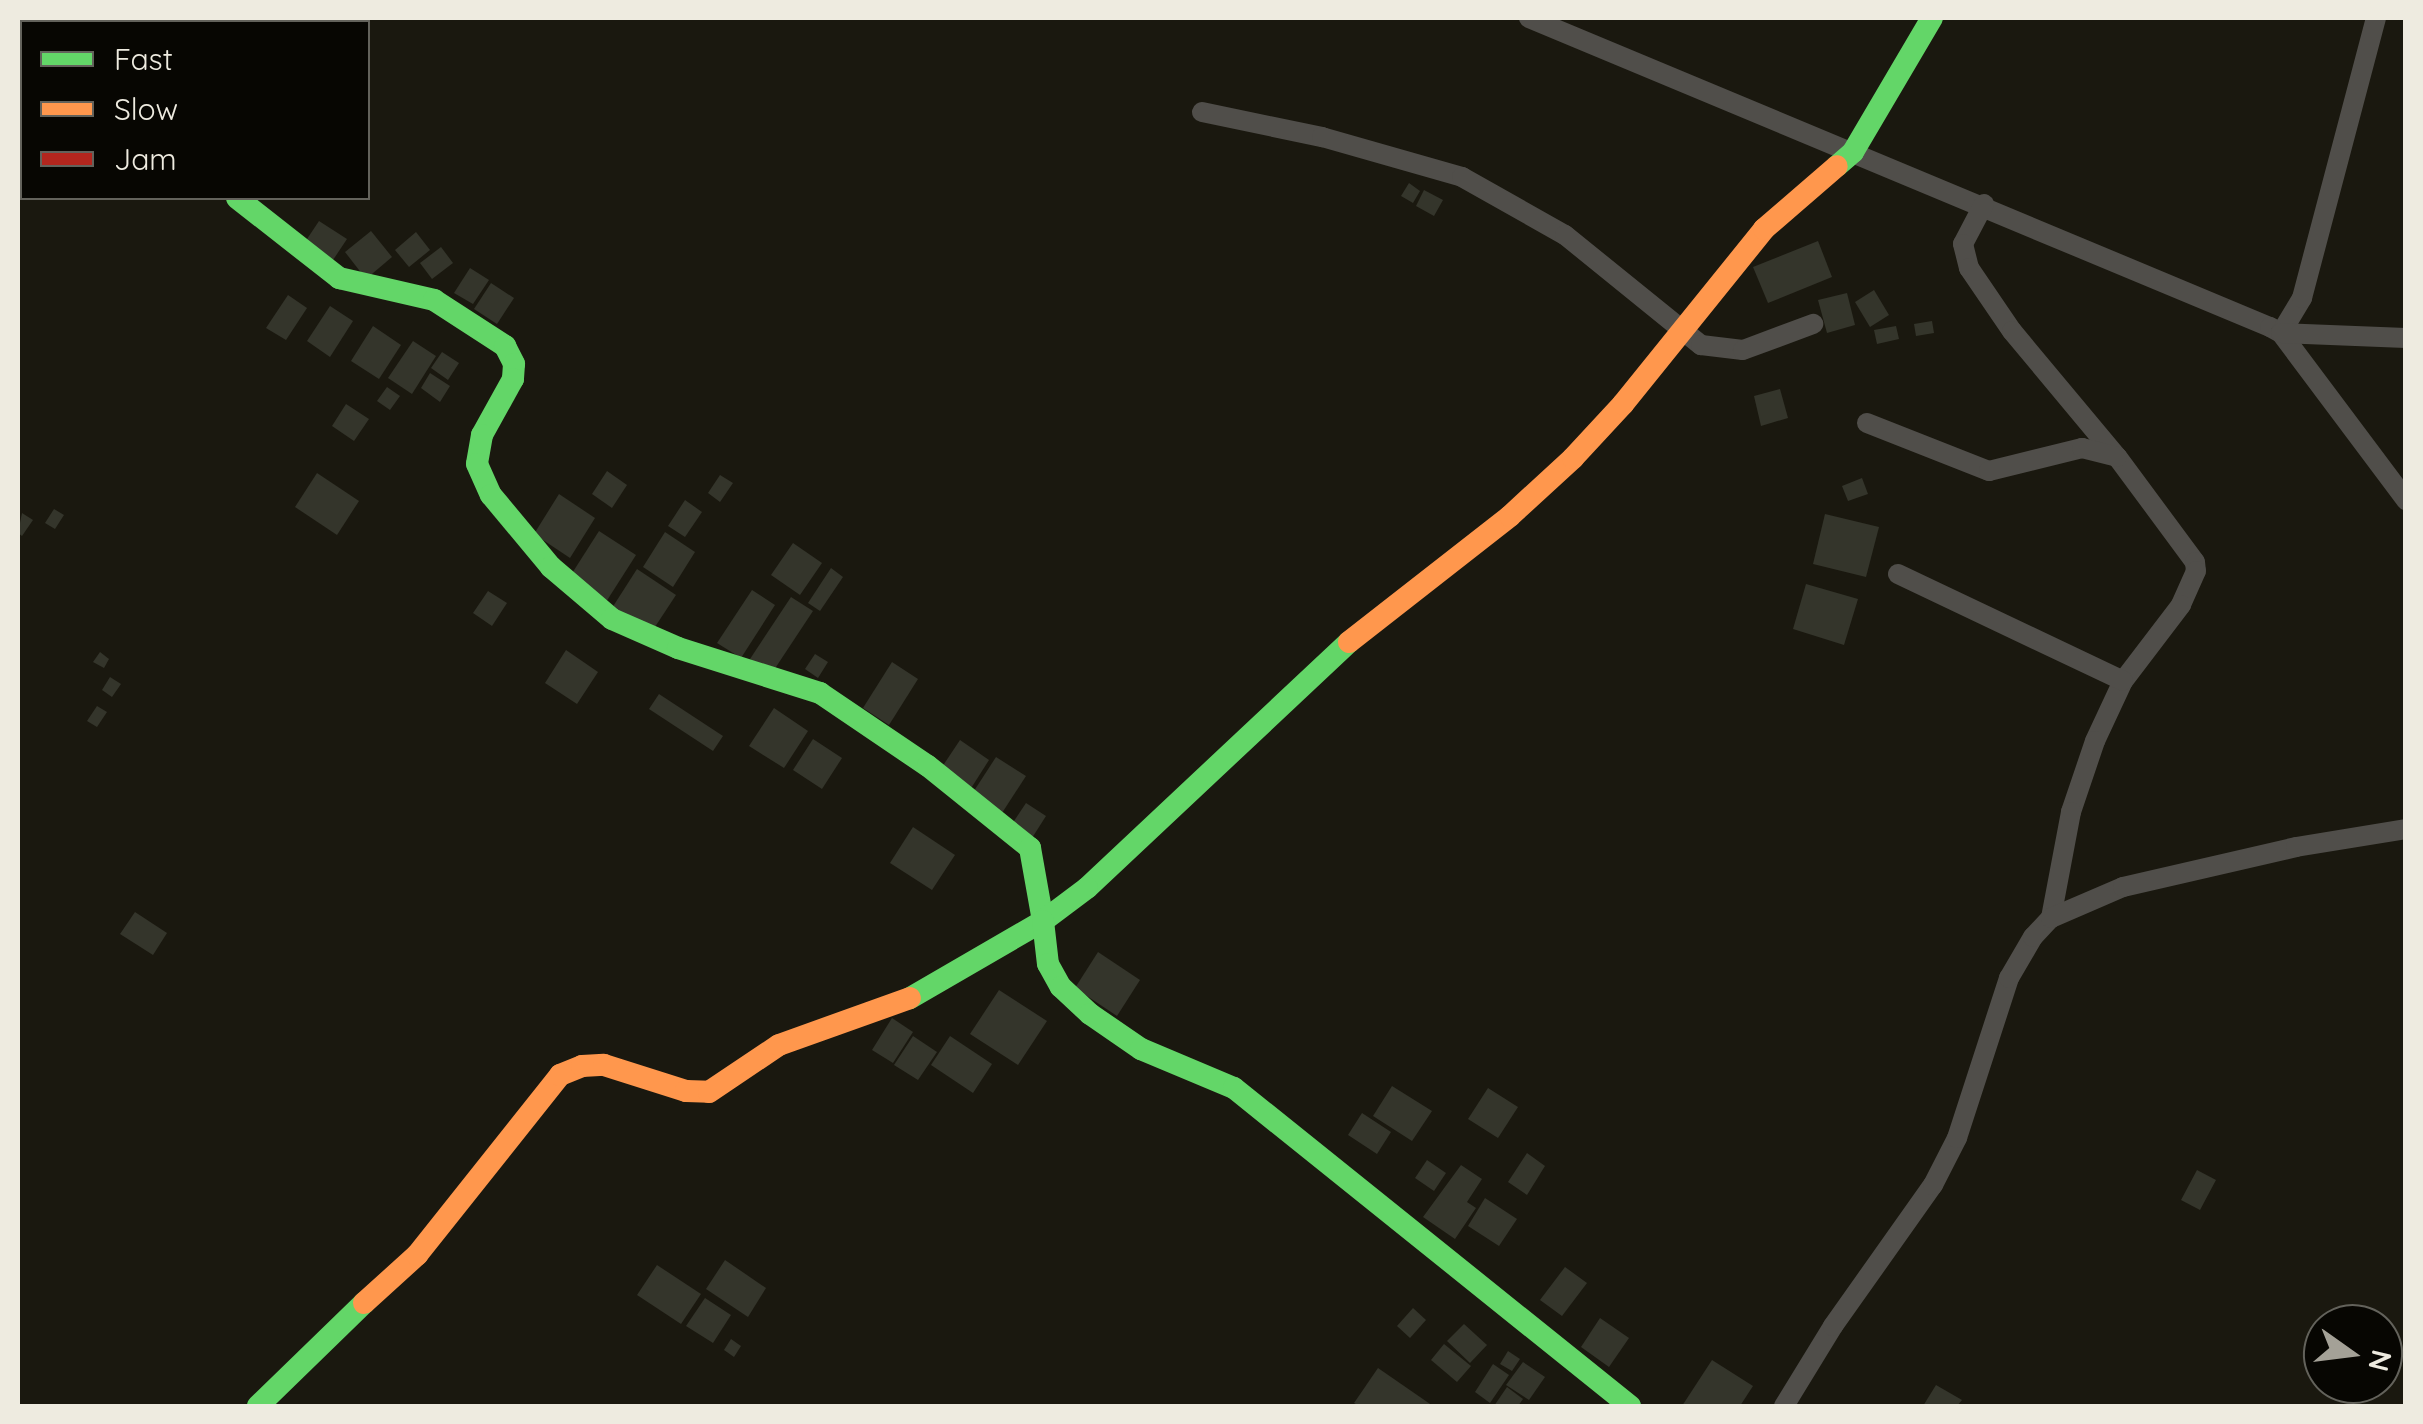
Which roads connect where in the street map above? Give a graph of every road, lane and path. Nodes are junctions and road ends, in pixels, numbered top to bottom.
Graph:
1 (1529, 18) edge
2 (1932, 18) edge
3 (2376, 18) edge
4 (1202, 112) dead end
5 (1853, 152) junction
6 (240, 200) edge
7 (1984, 204) junction
8 (1814, 324) dead end
9 (1682, 332) junction
10 (2281, 333) junction
11 (2406, 338) edge
12 (1867, 423) dead end
13 (2118, 458) junction
14 (2406, 500) edge
15 (1898, 574) dead end
16 (2123, 681) junction
17 (2406, 830) edge
18 (2051, 918) junction
19 (1043, 921) junction
20 (258, 1406) edge
21 (1630, 1406) edge
22 (1784, 1406) edge

1 - 5 street
2 - 5 street
3 - 10 street
4 - 9 street
5 - 7 street
5 - 9 street
6 - 19 street
7 - 10 street
7 - 13 street
8 - 9 street
9 - 19 street
10 - 11 street
10 - 14 street
12 - 13 street
13 - 16 street
15 - 16 street
16 - 18 street
17 - 18 street
18 - 22 street
19 - 20 street
19 - 21 street

